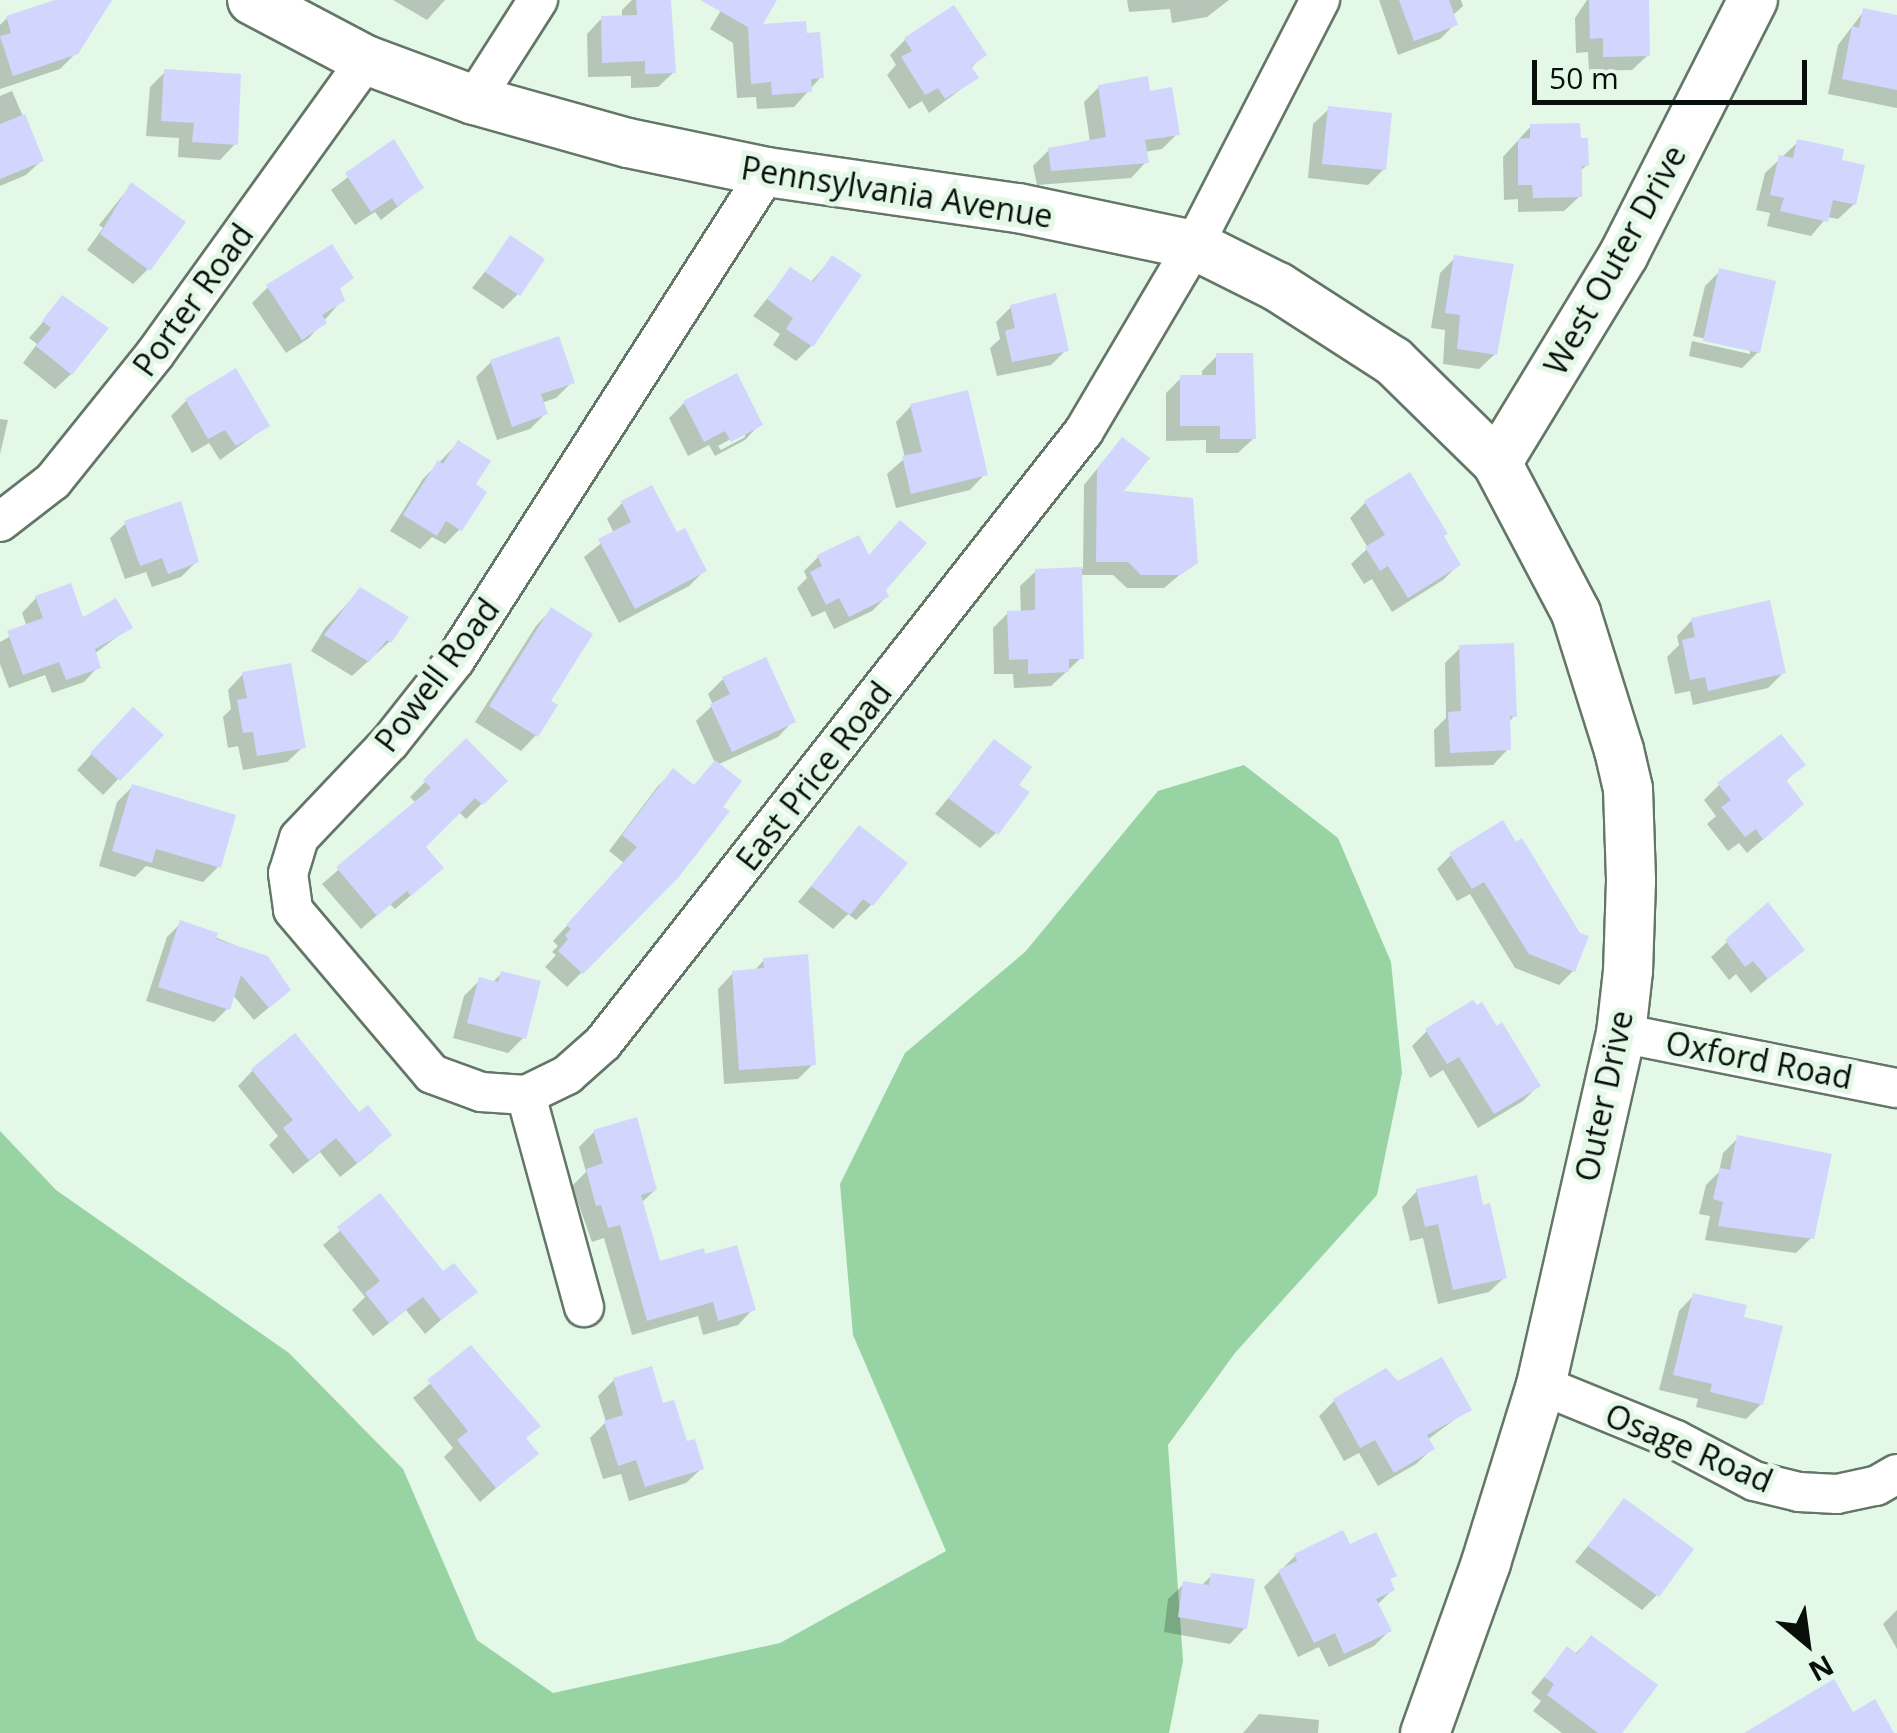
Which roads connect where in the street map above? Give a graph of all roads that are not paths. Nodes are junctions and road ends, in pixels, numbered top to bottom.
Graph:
1 (252, 0) edge
2 (538, 0) edge
3 (1320, 0) edge
4 (1753, 0) edge
5 (366, 60) junction
6 (474, 100) junction
7 (767, 172) junction
8 (1194, 245) junction
9 (1497, 463) junction
10 (0, 522) edge
11 (1621, 1032) junction
12 (1897, 1088) edge
13 (526, 1094) junction
14 (584, 1307) dead end
15 (1541, 1386) junction
16 (1897, 1474) edge
17 (1425, 1733) edge

1 - 5 street, Pennsylvania Avenue
2 - 6 street
3 - 8 street, East Price Road
4 - 9 street, West Outer Drive
5 - 6 street, Pennsylvania Avenue
5 - 10 street, Porter Road
6 - 7 street, Pennsylvania Avenue
7 - 8 street, Pennsylvania Avenue
7 - 13 street, Powell Road
8 - 9 street, Pennsylvania Avenue
8 - 13 street, East Price Road
9 - 11 street, Outer Drive
11 - 12 street, Oxford Road
11 - 15 street, Outer Drive
13 - 14 street
15 - 16 street, Osage Road
15 - 17 street, Outer Drive

